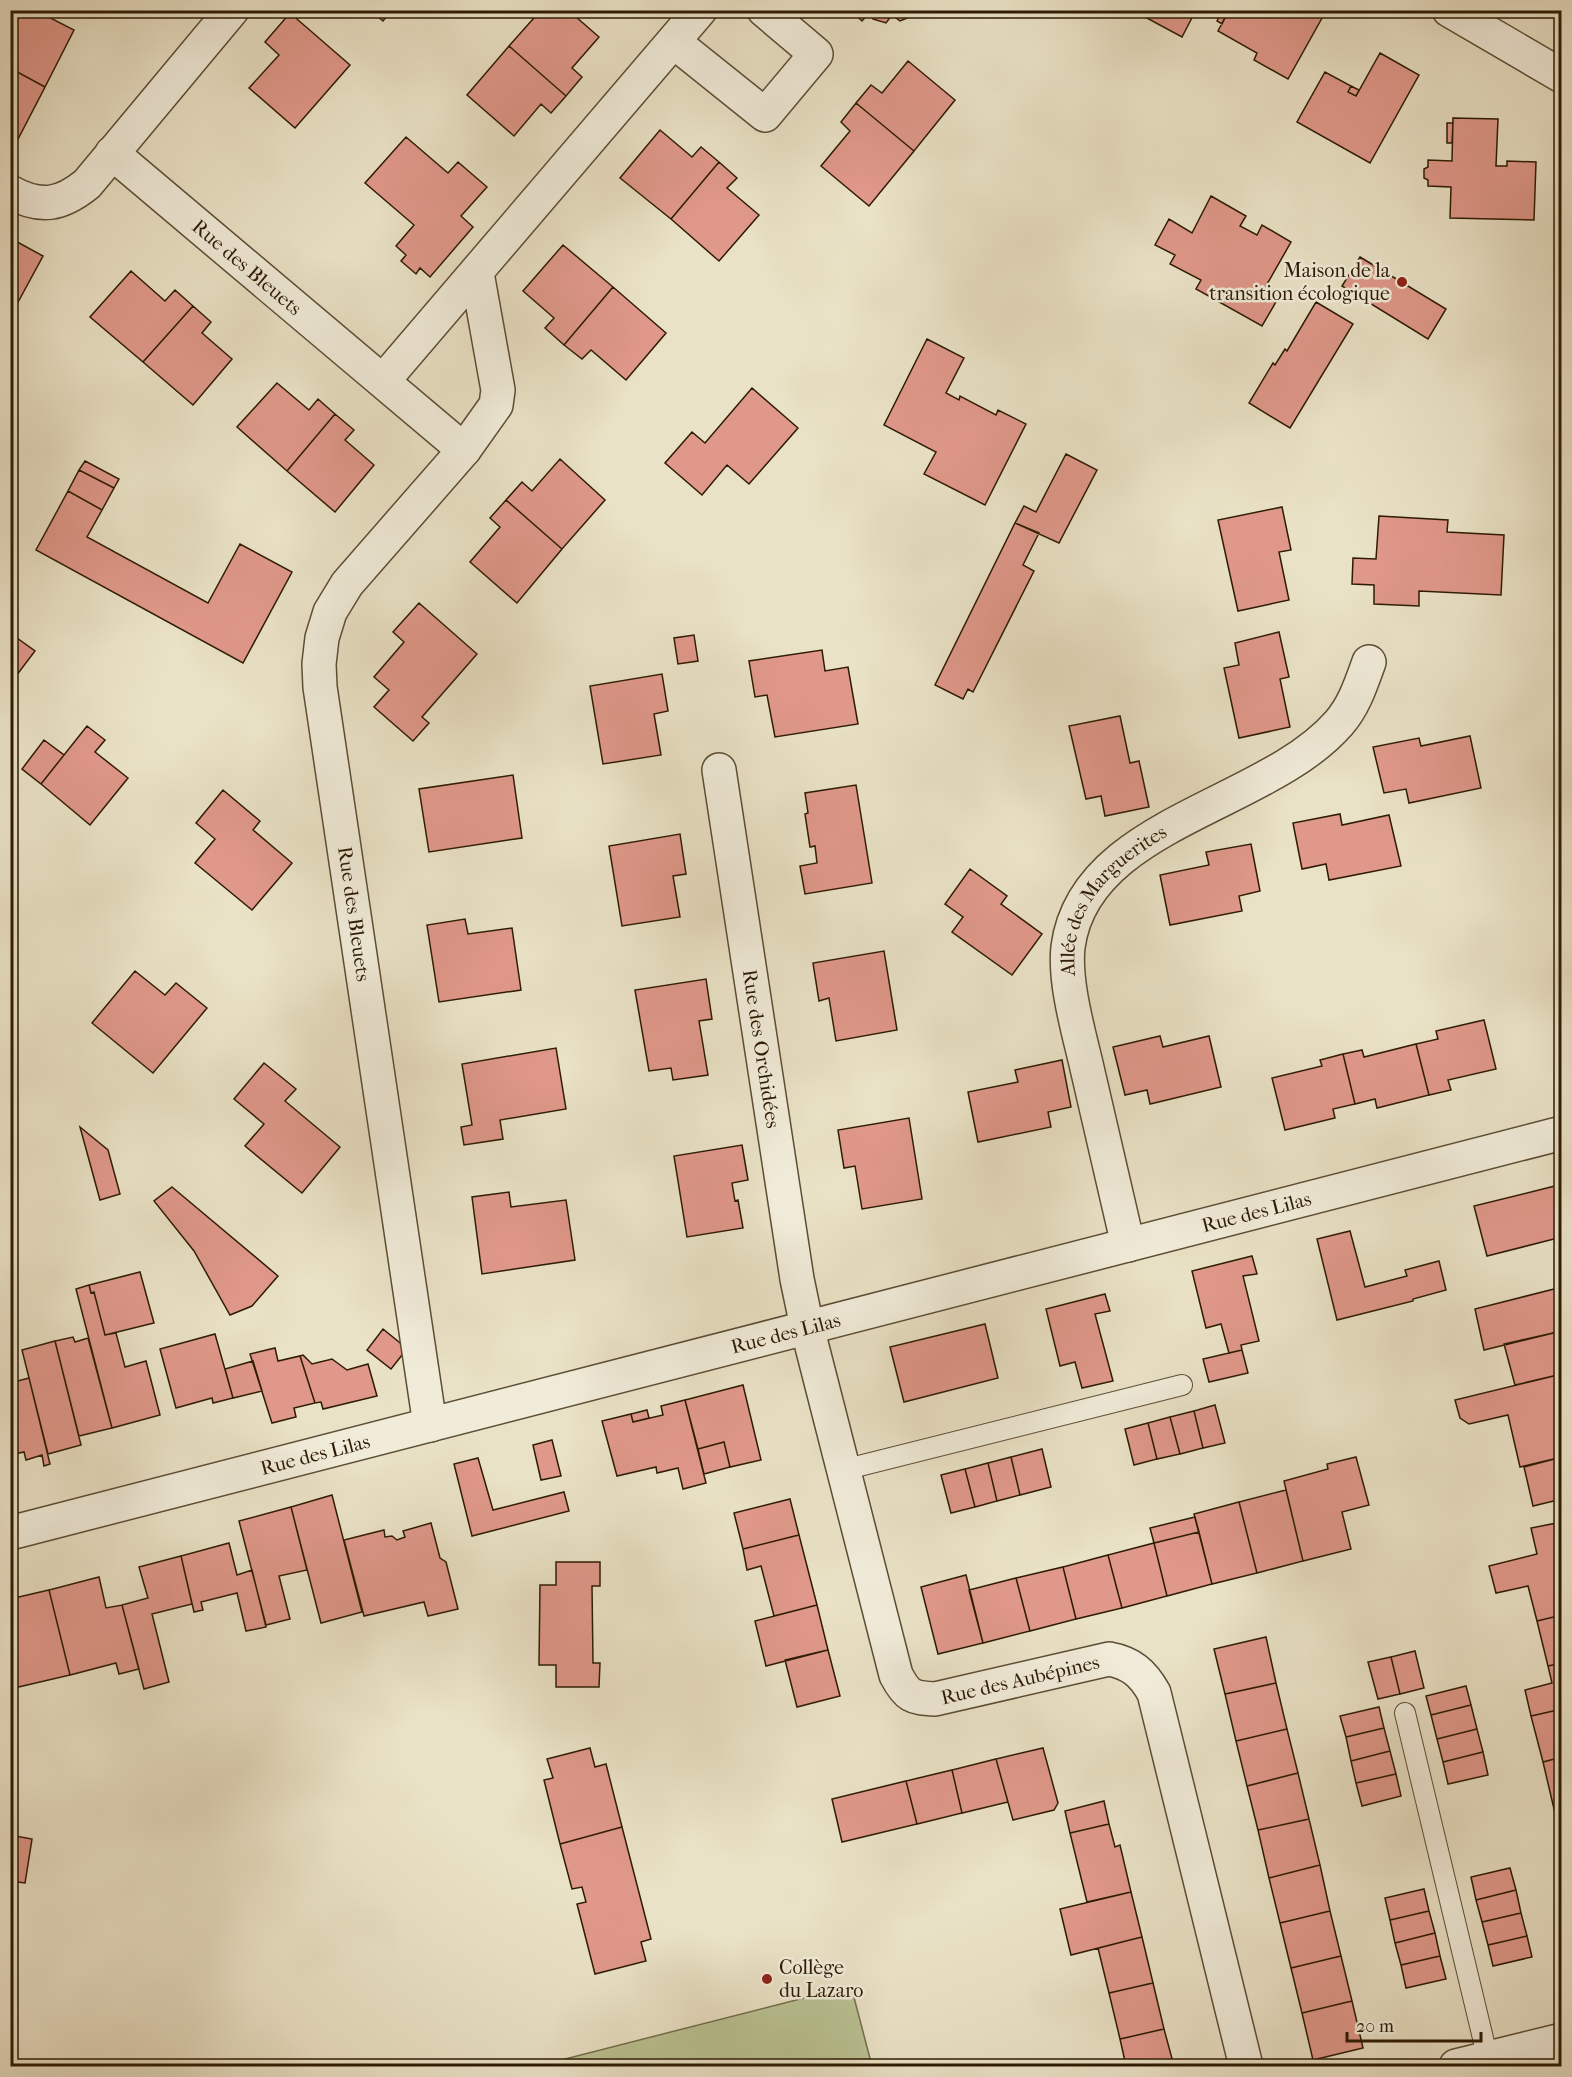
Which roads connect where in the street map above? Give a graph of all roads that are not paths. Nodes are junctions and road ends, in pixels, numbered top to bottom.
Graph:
1 (232, 10) edge
2 (700, 10) edge
3 (764, 10) edge
4 (1449, 10) edge
5 (674, 42) junction
6 (1562, 76) edge
7 (112, 153) junction
8 (10, 192) edge
9 (477, 273) junction
10 (383, 381) junction
11 (465, 450) junction
12 (1369, 662) dead end
13 (719, 770) dead end
14 (1562, 1133) edge
15 (1128, 1245) junction
16 (807, 1327) junction
17 (1182, 1385) dead end
18 (430, 1425) junction
19 (843, 1470) junction
20 (10, 1533) edge
21 (1405, 1713) dead end
22 (1562, 2040) edge
23 (1488, 2059) junction
24 (1246, 2067) edge
25 (1456, 2067) edge

1 - 7 street
2 - 5 street
3 - 5 street
4 - 6 street
5 - 9 street
7 - 8 street
7 - 10 street, Rue des Bleuets
9 - 10 street
9 - 11 street, Rue des Bleuets
10 - 11 street, Rue des Bleuets
11 - 18 street, Rue des Bleuets
12 - 15 street, Allée des Marguerites
13 - 16 street, Rue des Orchidées
14 - 15 street, Rue des Lilas
15 - 16 street, Rue des Lilas
16 - 18 street, Rue des Lilas
16 - 19 street, Rue des Aubépines
17 - 19 lane
18 - 20 street, Rue des Lilas
19 - 24 street, Rue des Aubépines
21 - 23 lane
22 - 23 street
23 - 25 street

